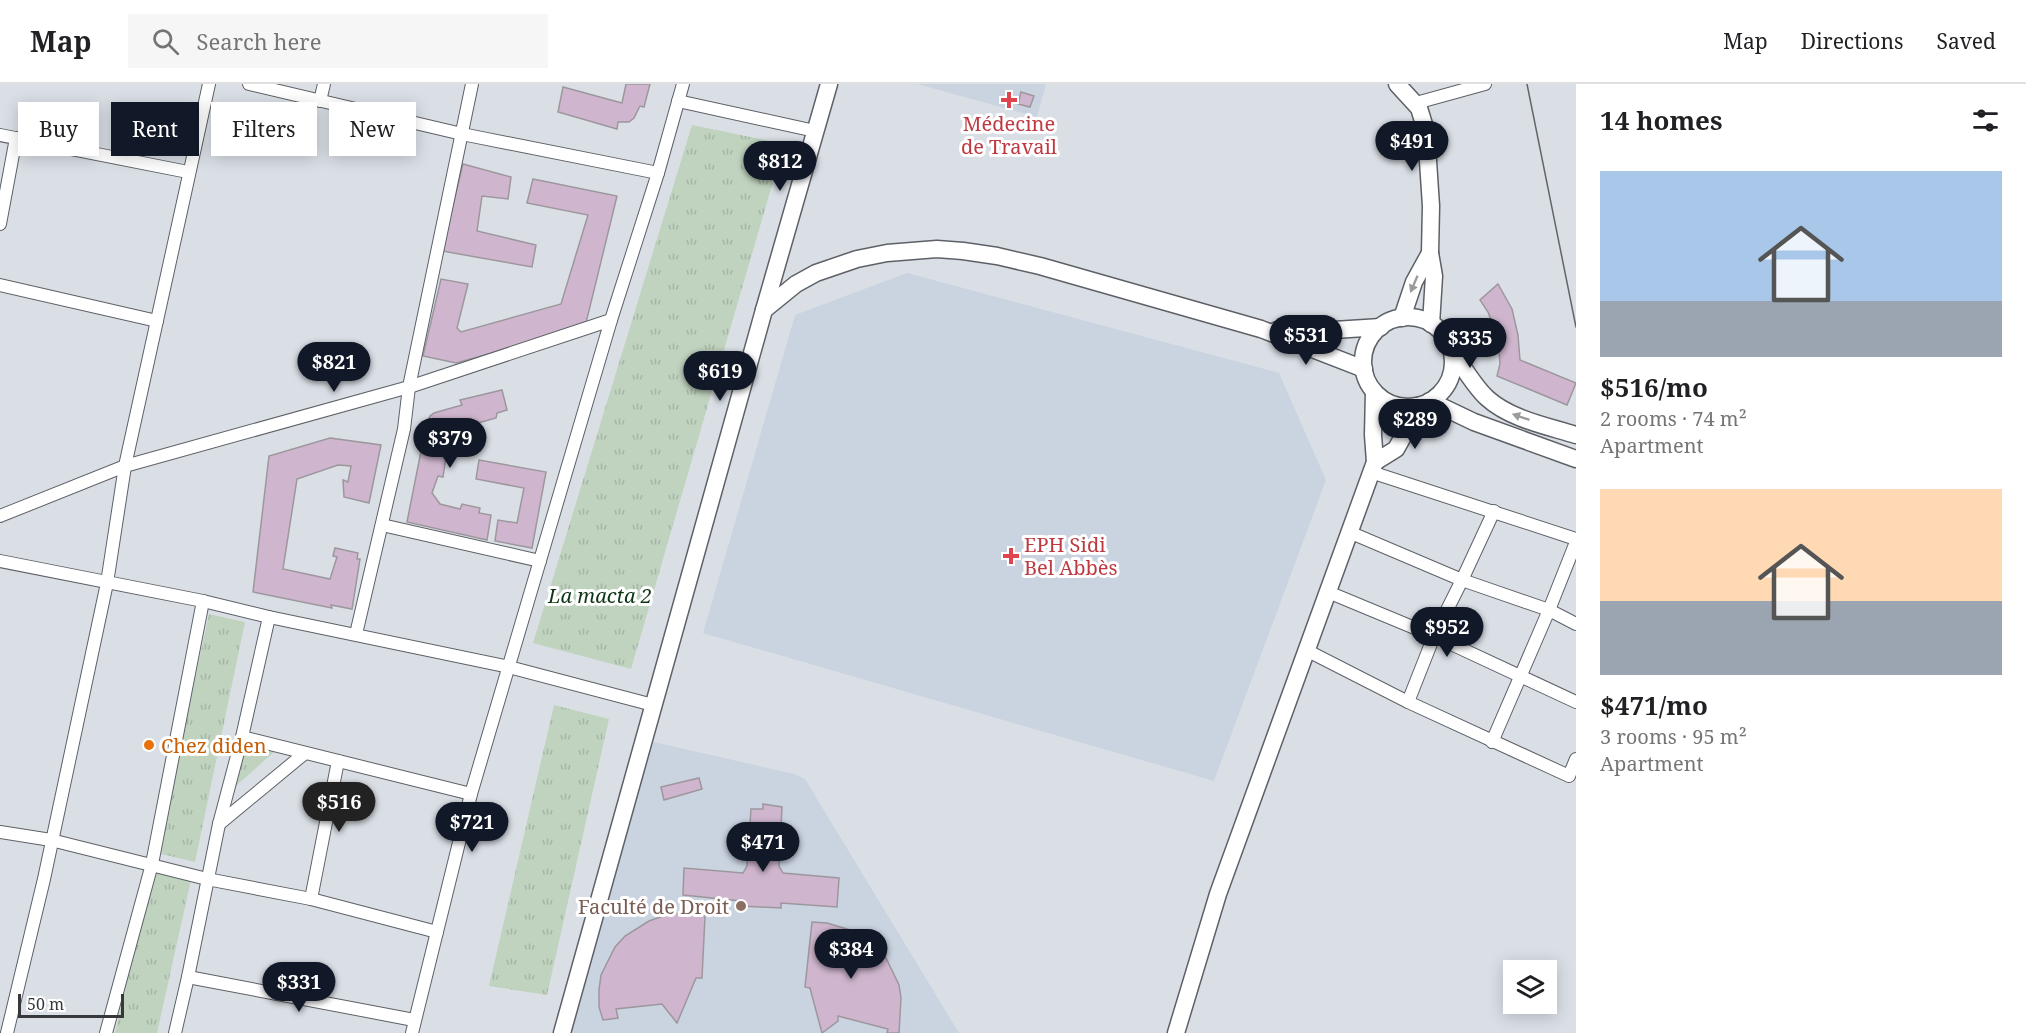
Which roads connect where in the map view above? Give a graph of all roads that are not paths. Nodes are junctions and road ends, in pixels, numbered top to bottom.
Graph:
1 (209, 84) edge
2 (249, 84) edge
3 (324, 84) edge
4 (472, 84) edge
5 (683, 84) edge
6 (829, 84) edge
7 (1397, 84) edge
8 (1485, 84) edge
9 (320, 101) junction
10 (678, 101) junction
11 (1416, 103) junction
12 (815, 131) junction
13 (462, 134) junction
14 (0, 135) edge
15 (16, 138) junction
16 (188, 172) junction
17 (658, 173) junction
18 (0, 217) edge
19 (1430, 252) junction
20 (0, 285) edge
21 (764, 310) junction
22 (1402, 318) junction
23 (611, 320) junction
24 (157, 321) junction
25 (1431, 324) junction
26 (1380, 327) junction
27 (1261, 329) junction
28 (1451, 349) junction
29 (1364, 369) junction
30 (409, 387) junction
31 (1374, 392) junction
32 (1423, 404) junction
33 (1576, 435) edge
34 (1576, 459) edge
35 (124, 466) junction
36 (1373, 467) junction
37 (1494, 511) junction
38 (0, 516) edge
39 (382, 525) junction
40 (1349, 532) junction
41 (1576, 540) edge
42 (0, 561) edge
43 (540, 561) junction
44 (1462, 580) junction
45 (107, 583) junction
46 (1328, 592) junction
47 (203, 601) junction
48 (1549, 610) junction
49 (269, 617) junction
50 (1576, 624) edge
51 (356, 634) junction
52 (1434, 636) junction
53 (1306, 650) junction
54 (509, 667) junction
55 (1520, 675) junction
56 (1408, 702) junction
57 (1576, 702) edge
58 (653, 705) junction
59 (242, 737) junction
60 (1492, 742) junction
61 (305, 753) junction
62 (1576, 759) edge
63 (338, 761) junction
64 (1573, 778) edge
65 (471, 794) junction
66 (219, 824) junction
67 (0, 832) edge
68 (51, 840) junction
69 (152, 864) junction
70 (207, 879) junction
71 (311, 899) junction
72 (437, 932) junction
73 (188, 977) junction
74 (414, 1020) junction
75 (7, 1033) edge
76 (106, 1033) edge
77 (175, 1033) edge
78 (411, 1033) edge
79 (562, 1033) edge
80 (1176, 1033) edge

1 - 16 street
2 - 9 street
3 - 9 street
4 - 13 street
5 - 10 street
6 - 12 main road
7 - 11 main road
8 - 11 street
9 - 13 street
10 - 12 street
10 - 17 street
11 - 19 main road
12 - 21 main road
13 - 17 street
13 - 30 street
14 - 15 street
15 - 16 street
15 - 18 street
16 - 24 street
17 - 23 street
19 -> 22 main road
19 - 25 main road
20 - 24 street
21 - 27 main road
21 - 58 main road
22 - 25 main road
22 - 26 main road
23 - 30 street
23 - 43 street
24 - 35 street
25 - 28 main road
26 - 27 main road
26 - 29 main road
27 - 29 main road
28 - 32 main road
33 -> 28 main road
29 - 31 main road
30 - 35 street
30 - 39 street
31 - 32 main road
31 - 36 main road
32 - 34 main road
32 - 36 main road
35 - 38 street
35 - 45 street
36 - 37 street
36 - 40 main road
37 - 41 street
37 - 44 street
39 - 43 street
39 - 51 street
40 - 44 street
40 - 46 main road
41 - 48 street
42 - 45 street
43 - 54 street
44 - 48 street
44 - 52 street
45 - 47 street
45 - 68 street
46 - 52 street
46 - 53 main road
47 - 49 street
47 - 69 street
48 - 50 street
48 - 55 street
49 - 51 street
49 - 59 street
51 - 54 street
52 - 55 street
52 - 56 street
53 - 56 street
53 - 80 main road
54 - 58 street
54 - 65 street
55 - 57 street
55 - 60 street
56 - 60 street
58 - 79 main road
59 - 61 street
59 - 66 street
60 - 64 street
61 - 63 street
61 - 66 street
62 - 64 street
63 - 65 street
63 - 71 street
65 - 72 street
66 - 70 street
67 - 68 street
68 - 69 street
68 - 75 street
69 - 70 street
69 - 76 street
70 - 71 street
70 - 73 street
71 - 72 street
72 - 74 street
73 - 74 street
73 - 77 street
74 - 78 street

